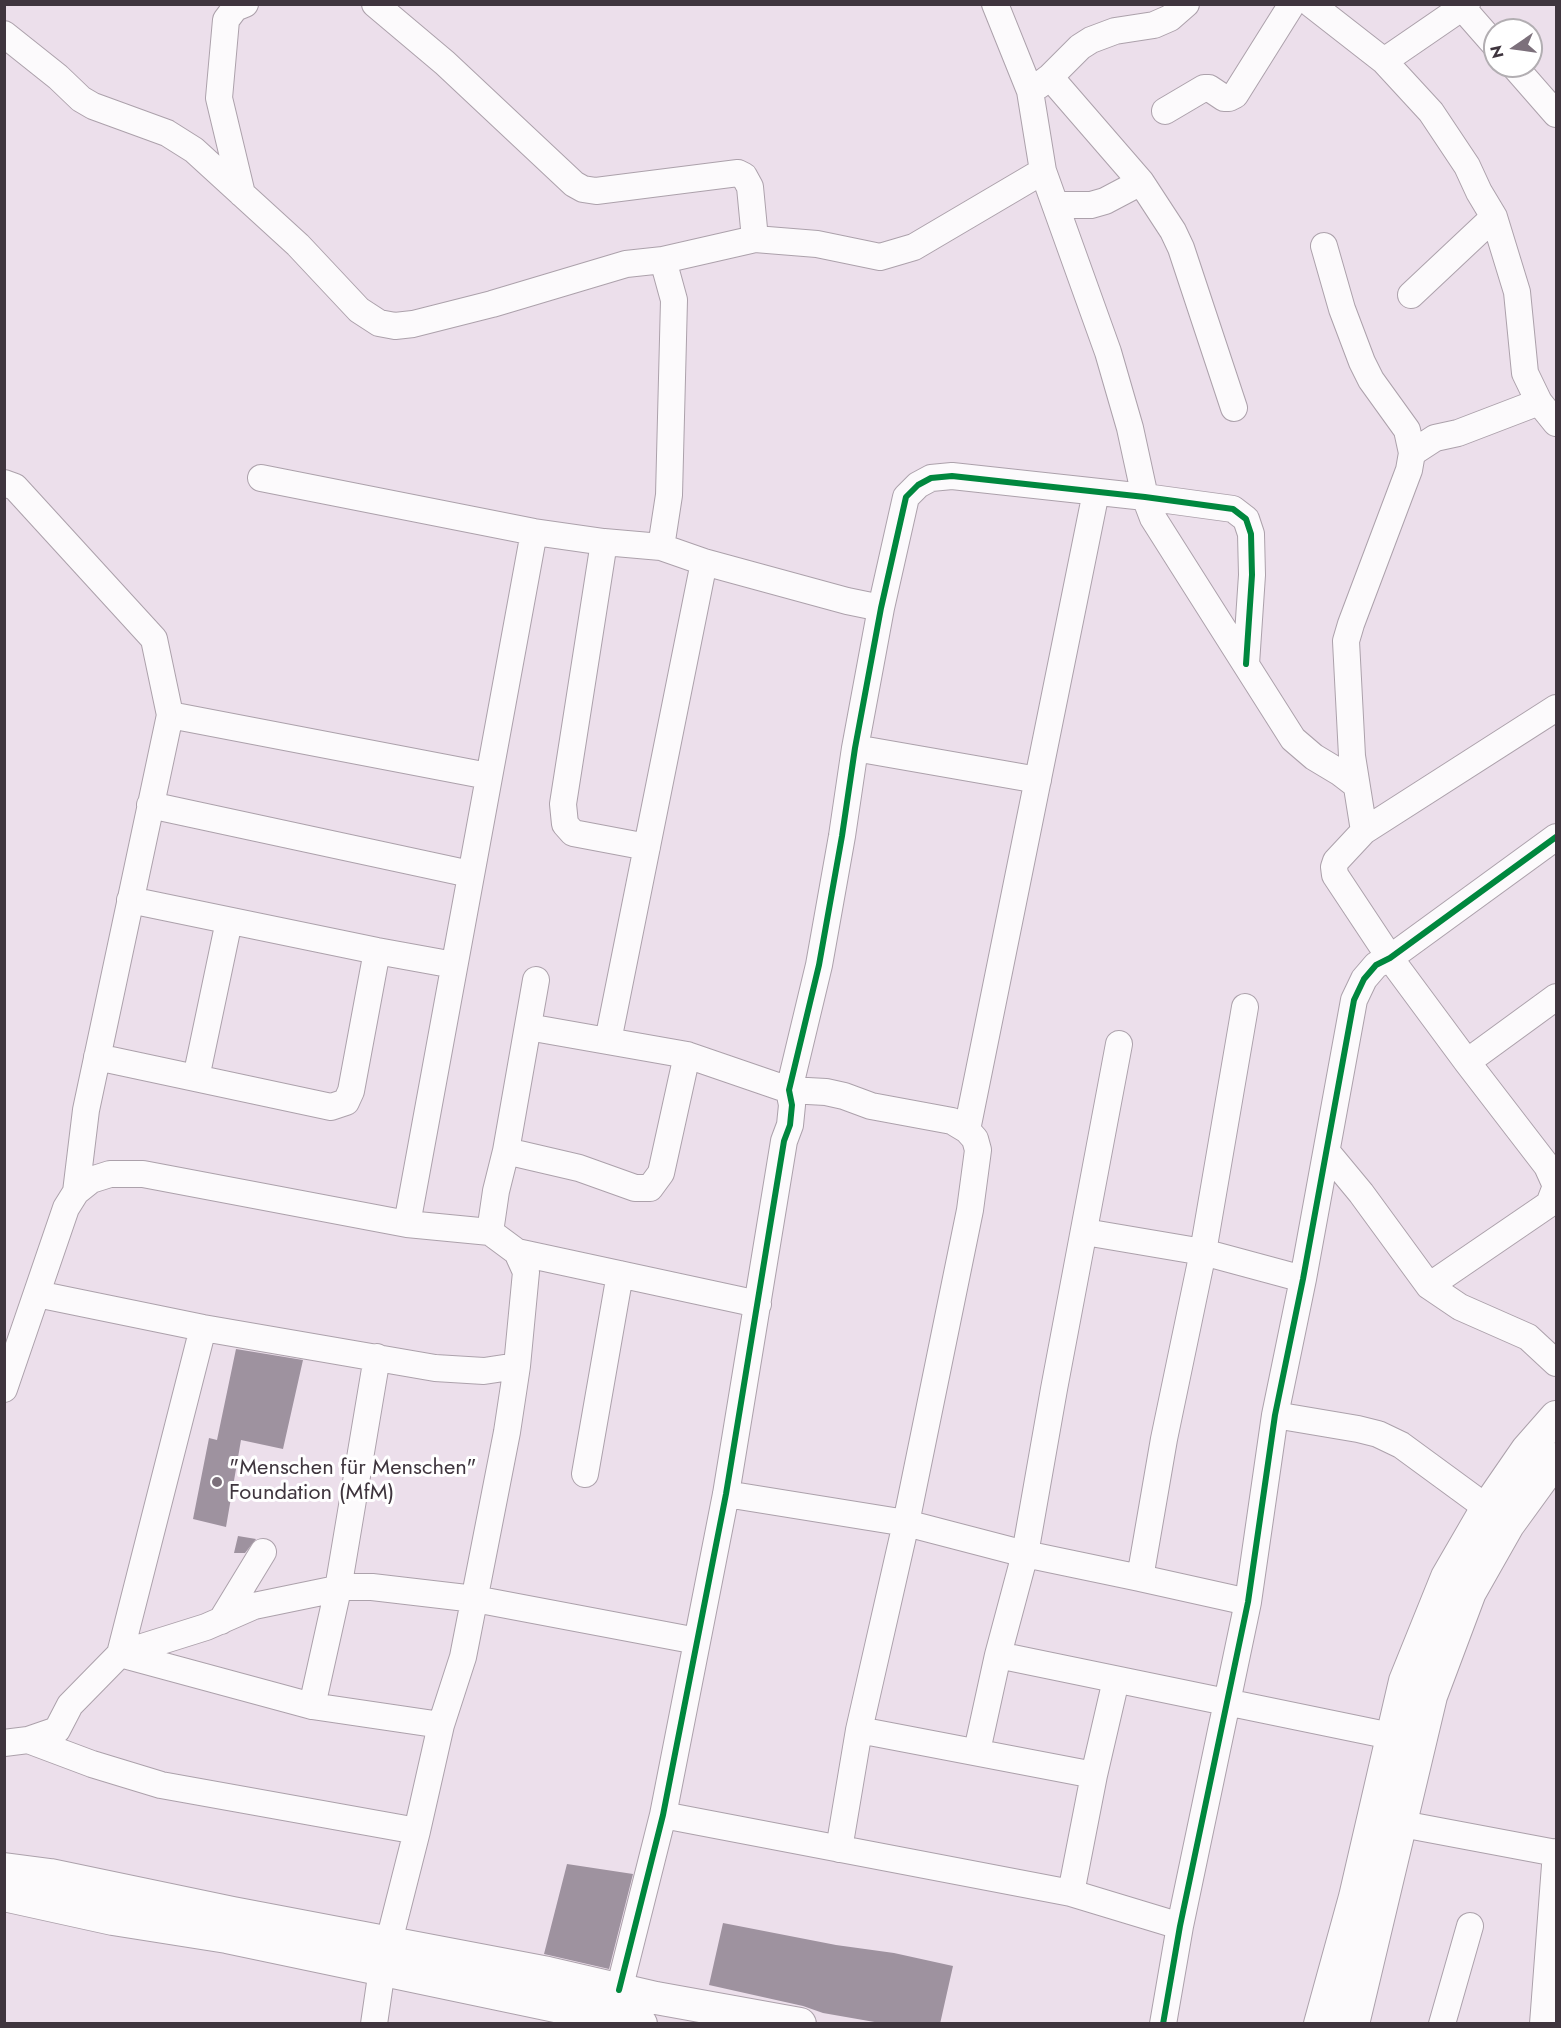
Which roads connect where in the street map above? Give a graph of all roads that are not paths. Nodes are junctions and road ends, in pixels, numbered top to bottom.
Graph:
1 (244, 4) edge
2 (375, 4) edge
3 (995, 4) edge
4 (1186, 4) edge
5 (1292, 4) edge
6 (1311, 4) edge
7 (1462, 6) edge
8 (1483, 31) edge
9 (4, 34) edge
10 (1384, 61) junction
11 (1525, 78) edge
12 (1040, 84) junction
13 (1165, 111) dead end
14 (1557, 114) edge
15 (1043, 171) junction
16 (1141, 182) junction
17 (242, 194) junction
18 (1056, 206) junction
19 (1494, 218) junction
20 (755, 239) junction
21 (1324, 246) dead end
22 (663, 260) junction
23 (1411, 295) dead end
24 (1539, 402) junction
25 (1234, 408) dead end
26 (1557, 423) edge
27 (1412, 453) junction
28 (261, 478) dead end
29 (4, 483) edge
30 (1096, 492) junction
31 (1144, 497) junction
32 (534, 532) junction
33 (604, 542) junction
34 (661, 547) junction
35 (704, 562) junction
36 (881, 608) junction
37 (1246, 664) junction
38 (1557, 708) edge
39 (170, 715) junction
40 (855, 748) junction
41 (488, 777) junction
42 (1038, 780) junction
43 (1356, 785) junction
44 (150, 805) junction
45 (1364, 831) junction
46 (1557, 837) edge
47 (647, 847) junction
48 (470, 874) junction
49 (130, 900) junction
50 (229, 921) junction
51 (376, 951) junction
52 (1390, 958) junction
53 (454, 964) junction
54 (536, 980) dead end
55 (1557, 998) edge
56 (1245, 1007) dead end
57 (528, 1027) junction
58 (608, 1041) junction
59 (1119, 1044) dead end
60 (687, 1054) junction
61 (97, 1057) junction
62 (1467, 1062) junction
63 (196, 1078) junction
64 (789, 1090) junction
65 (967, 1130) junction
66 (506, 1151) junction
67 (1327, 1152) junction
68 (76, 1192) junction
69 (407, 1224) junction
70 (490, 1232) junction
71 (1085, 1232) junction
72 (517, 1252) junction
73 (1203, 1252) junction
74 (620, 1274) junction
75 (1303, 1280) junction
76 (1429, 1286) junction
77 (37, 1294) junction
78 (758, 1304) junction
79 (203, 1328) junction
80 (377, 1357) junction
81 (1557, 1363) edge
82 (517, 1366) junction
83 (4, 1389) edge
84 (1275, 1415) junction
85 (1557, 1417) edge
86 (1557, 1459) edge
87 (585, 1474) dead end
88 (726, 1494) junction
89 (1487, 1508) junction
90 (906, 1523) junction
91 (263, 1552) dead end
92 (1025, 1554) junction
93 (1140, 1578) junction
94 (338, 1589) junction
95 (475, 1599) junction
96 (1248, 1602) junction
97 (1446, 1618) junction
98 (221, 1621) junction
99 (697, 1641) junction
100 (120, 1654) junction
101 (998, 1655) junction
102 (1116, 1680) junction
103 (1228, 1701) junction
104 (312, 1706) junction
105 (441, 1725) junction
106 (859, 1730) junction
107 (1391, 1736) junction
108 (16, 1742) edge
109 (977, 1751) junction
110 (1094, 1775) junction
111 (663, 1815) junction
112 (1402, 1824) junction
113 (417, 1831) junction
114 (839, 1849) junction
115 (1556, 1853) edge
116 (4, 1869) edge
117 (1071, 1893) junction
118 (4, 1894) edge
119 (1180, 1926) junction
120 (1470, 1926) dead end
121 (386, 1956) junction
122 (1552, 1983) edge
123 (619, 1990) junction
124 (546, 2014) edge
125 (374, 2024) edge
126 (641, 2024) edge
127 (800, 2024) edge
128 (1163, 2024) edge
129 (1320, 2024) edge
130 (1353, 2024) edge
131 (1442, 2024) edge
132 (1543, 2024) edge

1 - 17 street
2 - 20 street
3 - 12 street
4 - 12 street
5 - 13 street
6 - 10 street
7 - 8 street
7 - 10 street
9 - 17 street
10 - 19 street
11 - 14 street
12 - 15 street
12 - 16 street
15 - 18 street
15 - 20 street
16 - 18 street
16 - 25 street
17 - 22 street
18 - 31 street
19 - 23 street
19 - 24 street
20 - 22 street
21 - 27 street
22 - 34 street
24 - 26 street
24 - 27 street
27 - 43 street
28 - 32 street
29 - 39 street
30 - 31 street
30 - 36 street
30 - 42 street
31 - 37 street
31 - 37 street
32 - 33 street
32 - 41 street
33 - 34 street
33 - 47 street
34 - 35 street
35 - 36 street
35 - 47 street
36 - 40 street
37 - 43 street
38 - 45 street
39 - 41 street
39 - 44 street
40 - 42 street
40 - 64 street
41 - 48 street
42 - 65 street
43 - 45 street
44 - 48 street
44 - 49 street
45 - 52 street
46 - 52 street
47 - 58 street
48 - 53 street
49 - 50 street
49 - 61 street
50 - 51 street
50 - 63 street
51 - 53 street
51 - 63 street
52 - 62 street
52 - 67 street
53 - 69 street
54 - 57 street
55 - 62 street
56 - 73 street
57 - 58 street
57 - 66 street
58 - 60 street
59 - 71 street
60 - 64 street
60 - 66 street
61 - 63 street
61 - 68 street
62 - 76 street
64 - 65 street
64 - 78 street
65 - 90 street
66 - 70 street
67 - 75 street
67 - 76 street
68 - 69 street
68 - 77 street
69 - 70 street
70 - 72 street
71 - 73 street
71 - 92 street
72 - 74 street
72 - 82 street
73 - 75 street
73 - 93 street
74 - 78 street
74 - 87 street
75 - 84 street
76 - 81 street
77 - 79 street
77 - 83 street
78 - 88 street
79 - 80 street
79 - 100 street
80 - 82 street
80 - 94 street
82 - 95 street
84 - 89 street
84 - 96 street
85 - 89 main road
86 - 97 main road
88 - 90 street
88 - 99 street
89 - 97 main road
90 - 92 street
90 - 106 street
91 - 98 street
92 - 93 street
92 - 101 street
93 - 96 street
94 - 95 street
94 - 98 street
94 - 104 street
95 - 99 street
95 - 105 street
96 - 103 street
97 - 107 main road
97 - 112 main road
98 - 100 street
99 - 111 street
100 - 104 street
100 - 108 street
101 - 102 street
101 - 109 street
102 - 103 street
102 - 110 street
103 - 107 street
103 - 119 street
104 - 105 street
105 - 113 street
106 - 109 street
106 - 114 street
107 - 129 main road
108 - 113 street
109 - 110 street
110 - 117 street
111 - 114 street
111 - 123 street
112 - 115 street
112 - 130 main road
113 - 121 street
114 - 117 street
115 - 122 street
116 - 121 main road
117 - 119 street
118 - 121 main road
119 - 128 street
120 - 131 street
121 - 123 main road
121 - 124 main road
121 - 125 street
122 - 132 street
123 - 127 main road
124 - 126 main road

